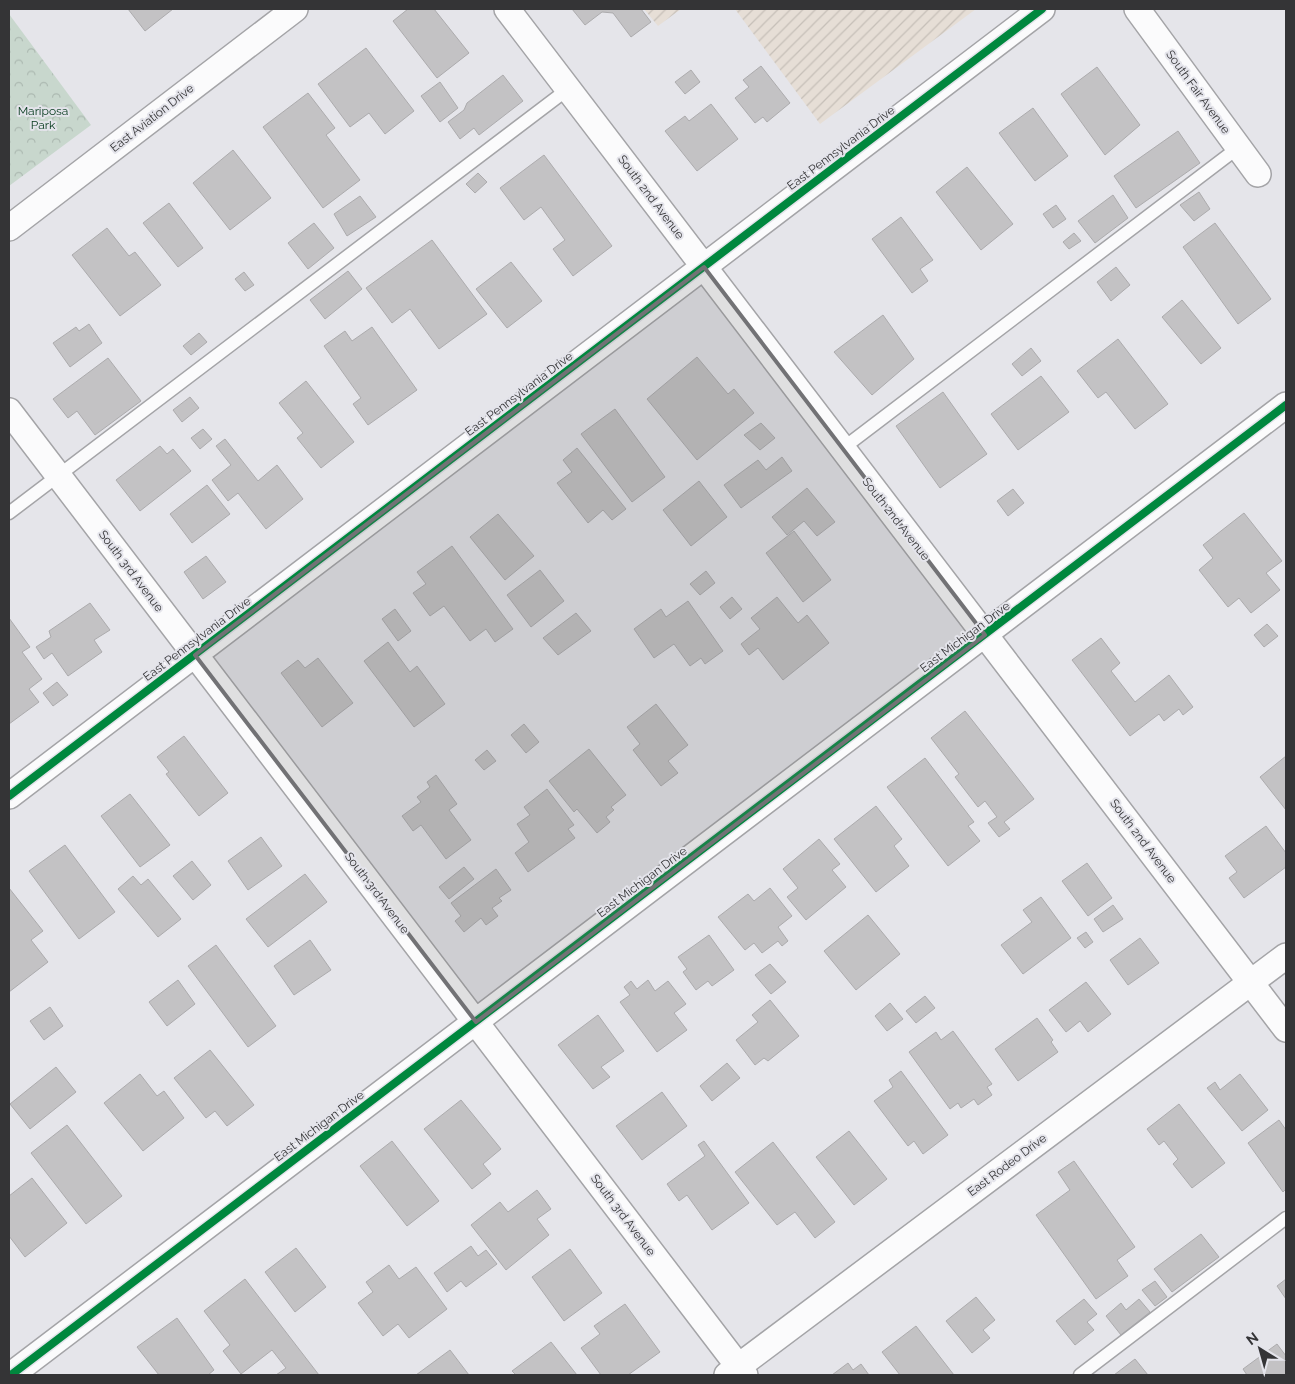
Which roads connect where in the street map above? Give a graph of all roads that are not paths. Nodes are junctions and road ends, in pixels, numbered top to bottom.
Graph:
1 (295, 9) edge
2 (507, 9) edge
3 (1042, 9) edge
4 (1137, 9) edge
5 (568, 89) junction
6 (1239, 147) junction
7 (1258, 174) dead end
8 (9, 228) edge
9 (704, 267) junction
10 (1286, 405) edge
11 (9, 411) edge
12 (842, 449) junction
13 (58, 476) junction
14 (9, 513) edge
15 (985, 635) junction
16 (195, 655) junction
17 (9, 796) edge
18 (1286, 956) edge
19 (1251, 982) junction
20 (476, 1022) junction
21 (1286, 1029) edge
22 (1286, 1218) edge
23 (737, 1372) edge
24 (11, 1375) edge
25 (1080, 1375) edge

1 - 8 street, East Aviation Drive
2 - 5 street, South 2nd Avenue
3 - 9 street, East Pennsylvania Drive
4 - 6 street, South Fair Avenue
5 - 9 street, South 2nd Avenue
5 - 13 lane
6 - 7 street, South Fair Avenue
6 - 12 lane
9 - 12 street, South 2nd Avenue
9 - 16 street, East Pennsylvania Drive
10 - 15 street, East Michigan Drive
11 - 13 street, South 3rd Avenue
12 - 15 street, South 2nd Avenue
13 - 14 lane
13 - 16 street, South 3rd Avenue
15 - 19 street, South 2nd Avenue
15 - 20 street, East Michigan Drive
16 - 17 street, East Pennsylvania Drive
16 - 20 street, South 3rd Avenue
18 - 19 street, East Rodeo Drive
19 - 21 street, South 2nd Avenue
19 - 23 street, East Rodeo Drive
20 - 23 street, South 3rd Avenue
20 - 24 street, East Michigan Drive
22 - 25 lane

